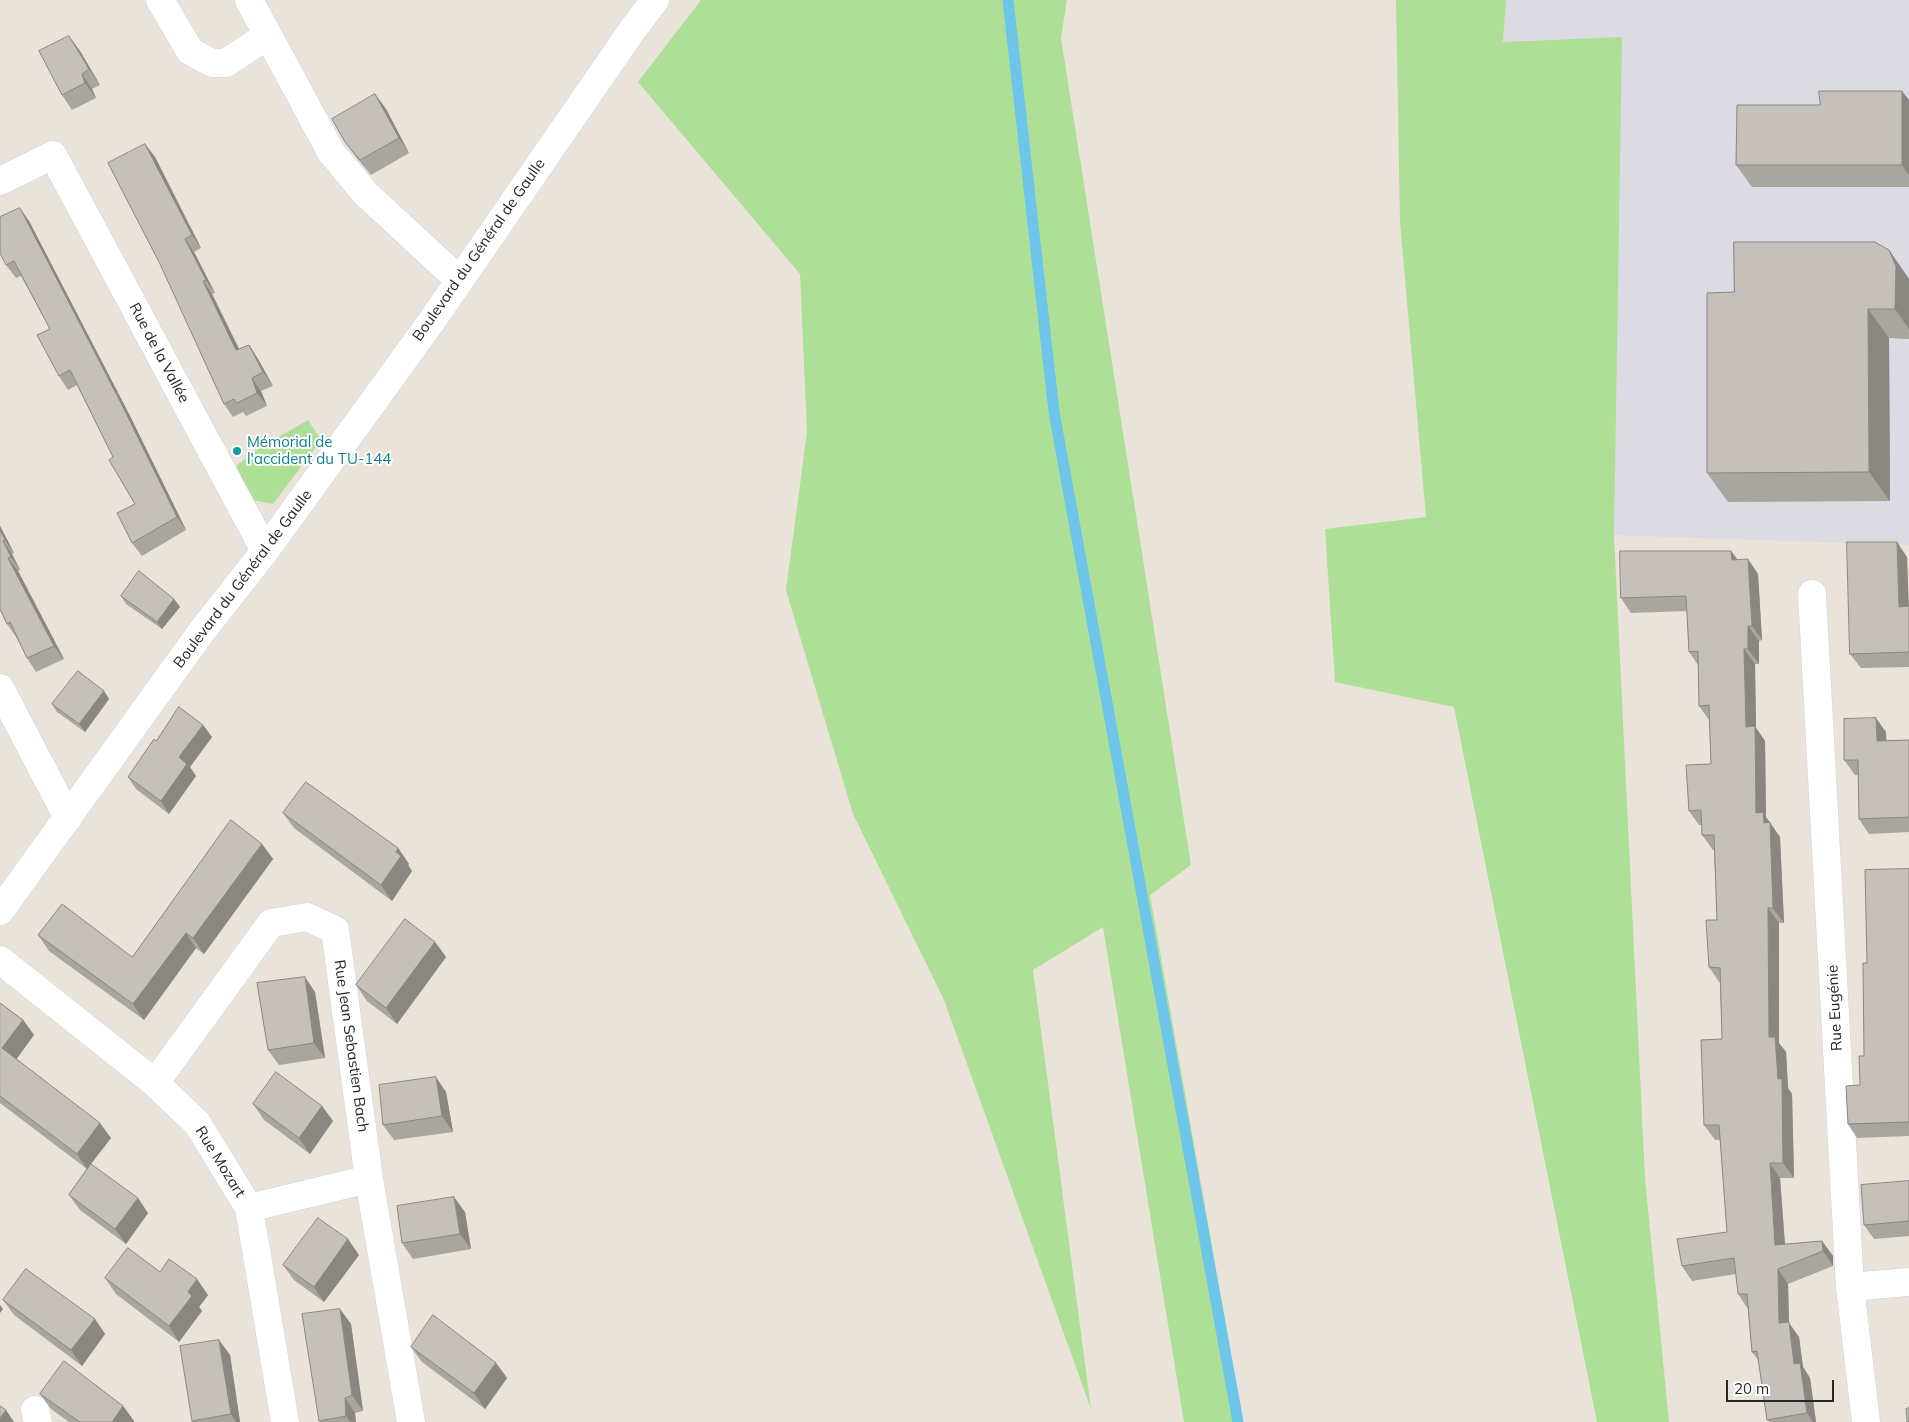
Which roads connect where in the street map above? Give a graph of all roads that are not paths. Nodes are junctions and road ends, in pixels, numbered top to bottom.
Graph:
1 (160, 0) edge
2 (249, 0) edge
3 (655, 0) edge
4 (268, 35) junction
5 (0, 181) edge
6 (459, 280) junction
7 (265, 551) junction
8 (1812, 594) dead end
9 (0, 688) edge
10 (68, 818) junction
11 (0, 910) edge
12 (0, 960) edge
13 (155, 1083) junction
14 (370, 1179) junction
15 (249, 1208) junction
16 (1909, 1282) edge
17 (1850, 1287) junction
18 (285, 1422) edge
19 (411, 1422) edge
20 (1866, 1422) edge

1 - 4 street
2 - 4 street
3 - 6 street, Boulevard du Général de Gaulle
4 - 6 street
5 - 7 street, Rue de la Vallée
6 - 7 street, Boulevard du Général de Gaulle
7 - 10 street, Boulevard du Général de Gaulle
8 - 17 street, Rue Eugénie
9 - 10 street
10 - 11 street, Boulevard du Général de Gaulle
12 - 13 street, Rue Mozart
13 - 14 street, Rue Jean Sebastien Bach
13 - 15 street, Rue Mozart
14 - 15 street
14 - 19 street, Rue Jean Sebastien Bach
15 - 18 street, Rue Mozart
16 - 17 street
17 - 20 street, Rue Eugénie

